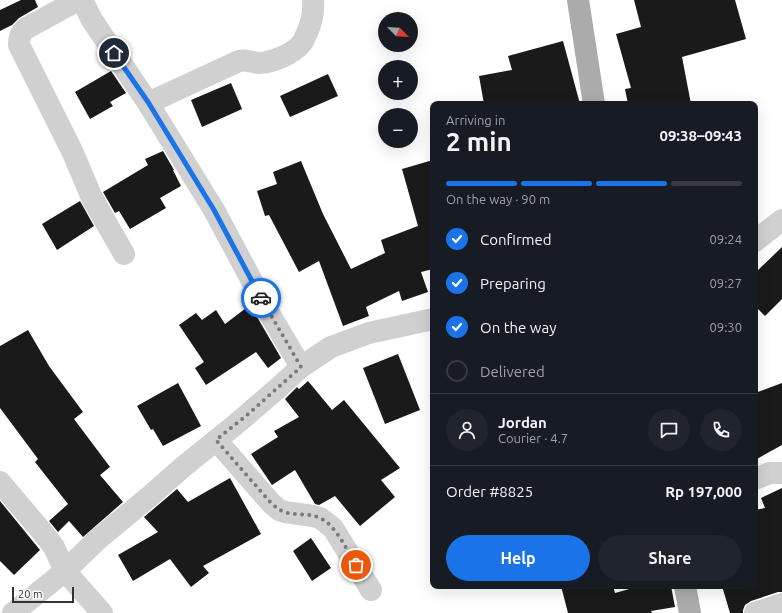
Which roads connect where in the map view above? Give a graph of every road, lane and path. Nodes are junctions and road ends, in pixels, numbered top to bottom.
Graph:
1 (78, 0) edge
2 (82, 0) edge
3 (313, 0) edge
4 (578, 0) edge
5 (594, 101) edge
6 (148, 102) junction
7 (782, 220) edge
8 (758, 239) edge
9 (124, 254) dead end
10 (430, 320) edge
11 (301, 367) junction
12 (216, 440) junction
13 (782, 473) edge
14 (758, 478) edge
15 (0, 482) edge
16 (64, 570) junction
17 (686, 589) edge
18 (371, 590) dead end
19 (782, 604) edge
20 (13, 613) edge
21 (102, 613) edge
22 (690, 613) edge
23 (755, 613) edge

1 - 9 street
2 - 6 street
3 - 6 street
4 - 5 main road
6 - 11 street
7 - 8 street
10 - 11 street
11 - 12 street
12 - 16 street
12 - 18 street
13 - 14 street
15 - 16 street
16 - 20 street
16 - 21 street
17 - 22 main road
19 - 23 street

